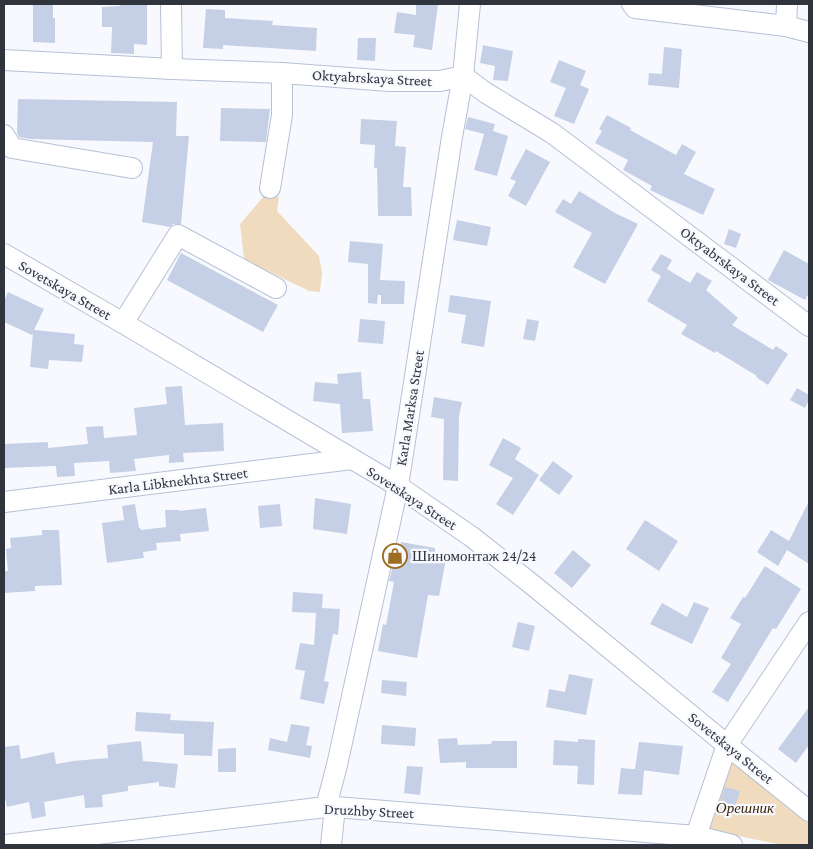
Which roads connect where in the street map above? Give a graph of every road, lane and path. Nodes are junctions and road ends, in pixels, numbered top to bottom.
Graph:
1 (171, 4) edge
2 (470, 4) edge
3 (632, 4) edge
4 (787, 4) edge
5 (786, 26) junction
6 (809, 32) edge
7 (4, 60) edge
8 (172, 69) junction
9 (282, 73) junction
10 (463, 76) junction
11 (4, 134) edge
12 (132, 168) dead end
13 (270, 188) dead end
14 (4, 254) edge
15 (276, 288) dead end
16 (123, 323) junction
17 (809, 326) edge
18 (352, 459) junction
19 (398, 486) junction
20 (4, 502) edge
21 (809, 622) edge
22 (727, 745) junction
23 (330, 807) junction
24 (809, 811) edge
25 (696, 841) edge
26 (5, 845) edge
27 (331, 845) edge
28 (732, 845) edge

1 - 8 street
2 - 10 street, Karla Marksa Street
3 - 5 street
4 - 5 street
5 - 6 street
7 - 8 street, Oktyabrskaya Street
8 - 9 street, Oktyabrskaya Street
9 - 10 street, Oktyabrskaya Street
9 - 13 street
10 - 17 street, Oktyabrskaya Street
10 - 19 street, Karla Marksa Street
11 - 12 street
14 - 16 street, Sovetskaya Street
15 - 16 street
16 - 18 street, Sovetskaya Street
18 - 19 street, Sovetskaya Street
18 - 20 street, Karla Libknekhta Street
19 - 22 street, Sovetskaya Street
19 - 23 street, Karla Marksa Street
21 - 22 street
22 - 24 street, Sovetskaya Street
22 - 25 street
23 - 25 street, Druzhby Street
23 - 26 street, Druzhby Street
23 - 27 street, Karla Marksa Street
25 - 28 street, Druzhby Street

